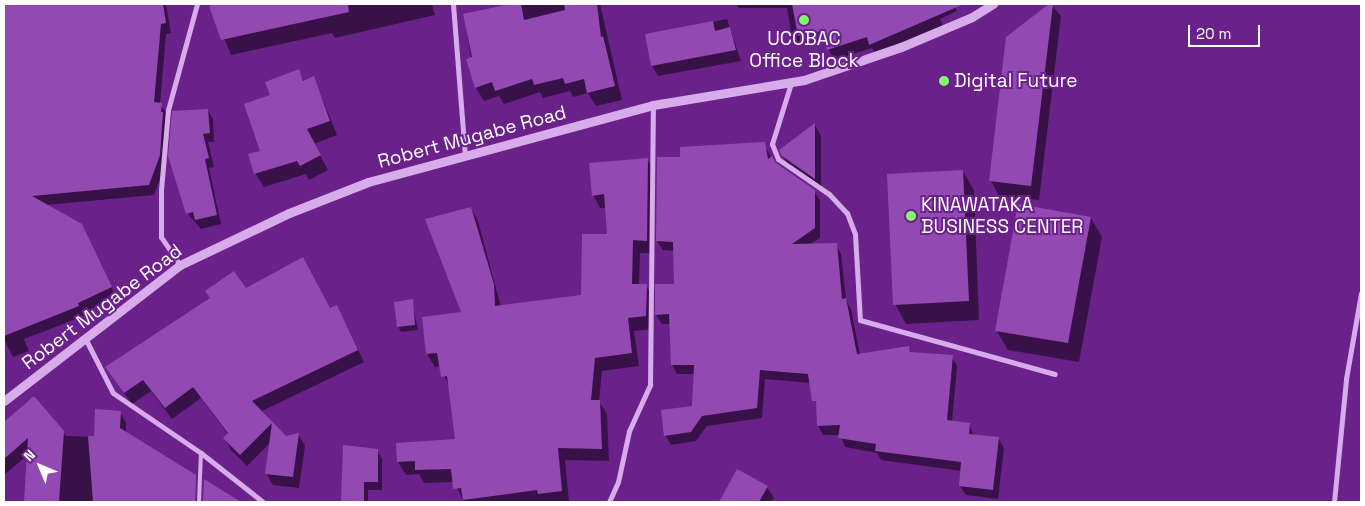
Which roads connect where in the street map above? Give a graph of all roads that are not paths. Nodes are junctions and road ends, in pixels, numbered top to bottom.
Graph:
1 (197, 4) edge
2 (453, 4) edge
3 (993, 4) edge
4 (790, 82) junction
5 (653, 106) junction
6 (465, 156) junction
7 (180, 265) junction
8 (1361, 293) edge
9 (86, 340) junction
10 (1055, 374) dead end
11 (4, 401) edge
12 (200, 453) junction
13 (199, 502) edge
14 (263, 502) edge
15 (609, 502) edge
16 (1334, 502) edge

1 - 7 street
2 - 6 street
3 - 4 street, Robert Mugabe Road
4 - 5 street, Robert Mugabe Road
4 - 10 street
5 - 6 street, Robert Mugabe Road
5 - 15 street
6 - 7 street, Robert Mugabe Road
7 - 9 street, Robert Mugabe Road
8 - 16 street
9 - 11 street, Robert Mugabe Road
9 - 12 street
12 - 13 lane
12 - 14 street

